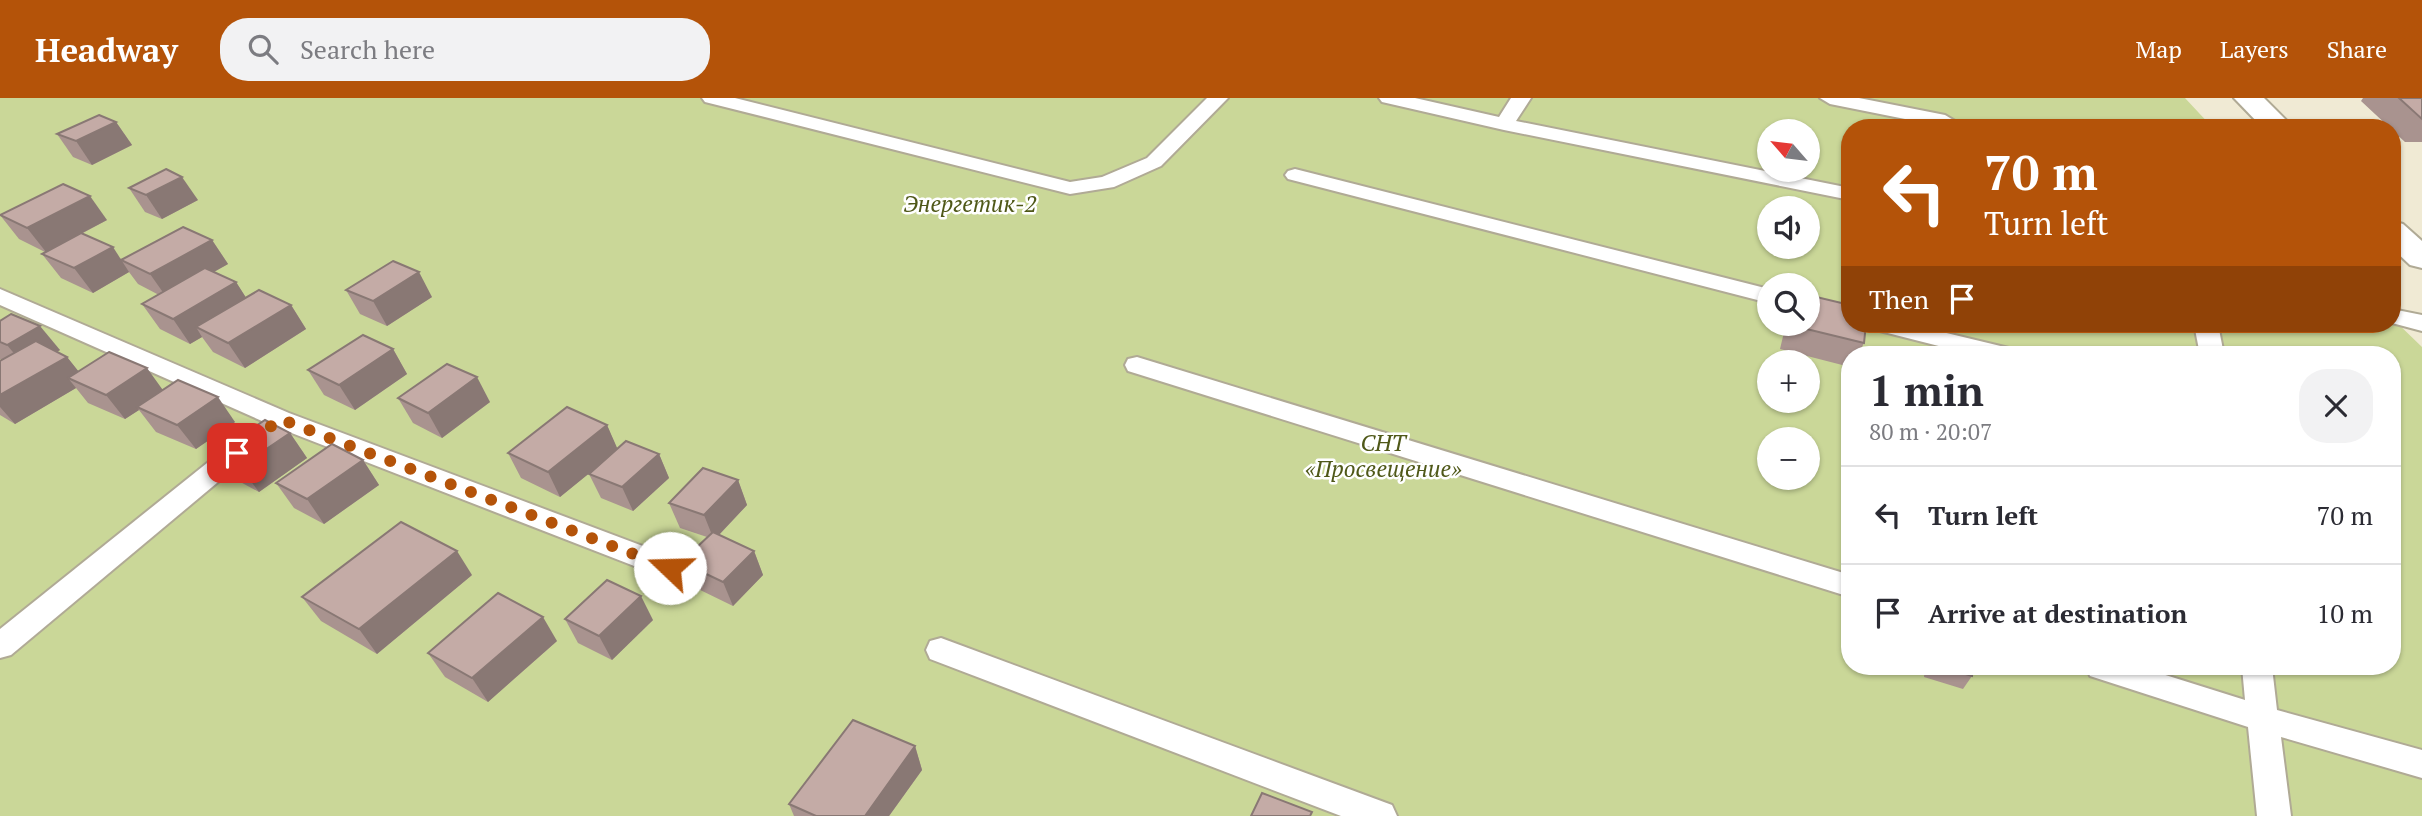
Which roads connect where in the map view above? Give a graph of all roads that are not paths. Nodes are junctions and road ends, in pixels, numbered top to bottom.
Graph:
1 (712, 98) edge
2 (1218, 98) edge
3 (1389, 98) edge
4 (1521, 98) edge
5 (1830, 98) edge
6 (2248, 98) edge
7 (1935, 119) edge
8 (2270, 119) edge
9 (1504, 124) junction
10 (1295, 175) dead end
11 (1841, 192) edge
12 (2401, 239) edge
13 (2422, 258) edge
14 (1757, 293) edge
15 (0, 296) edge
16 (2401, 318) edge
17 (2422, 323) edge
18 (1916, 333) edge
19 (1968, 346) edge
20 (1137, 365) dead end
21 (280, 419) junction
22 (670, 568) dead end
23 (1841, 583) edge
24 (2, 642) edge
25 (941, 650) dead end
26 (2126, 675) edge
27 (2258, 675) edge
28 (2263, 719) junction
29 (2422, 764) edge
30 (1380, 816) edge
31 (2274, 816) edge

1 - 2 lane
3 - 9 lane
4 - 9 lane
5 - 7 lane
6 - 8 street
9 - 11 lane
10 - 14 lane
12 - 13 street
15 - 21 lane
16 - 17 lane
18 - 19 lane
20 - 23 lane
21 - 22 lane
21 - 24 lane
25 - 30 lane
26 - 28 lane
27 - 28 lane
28 - 29 lane
28 - 31 lane

